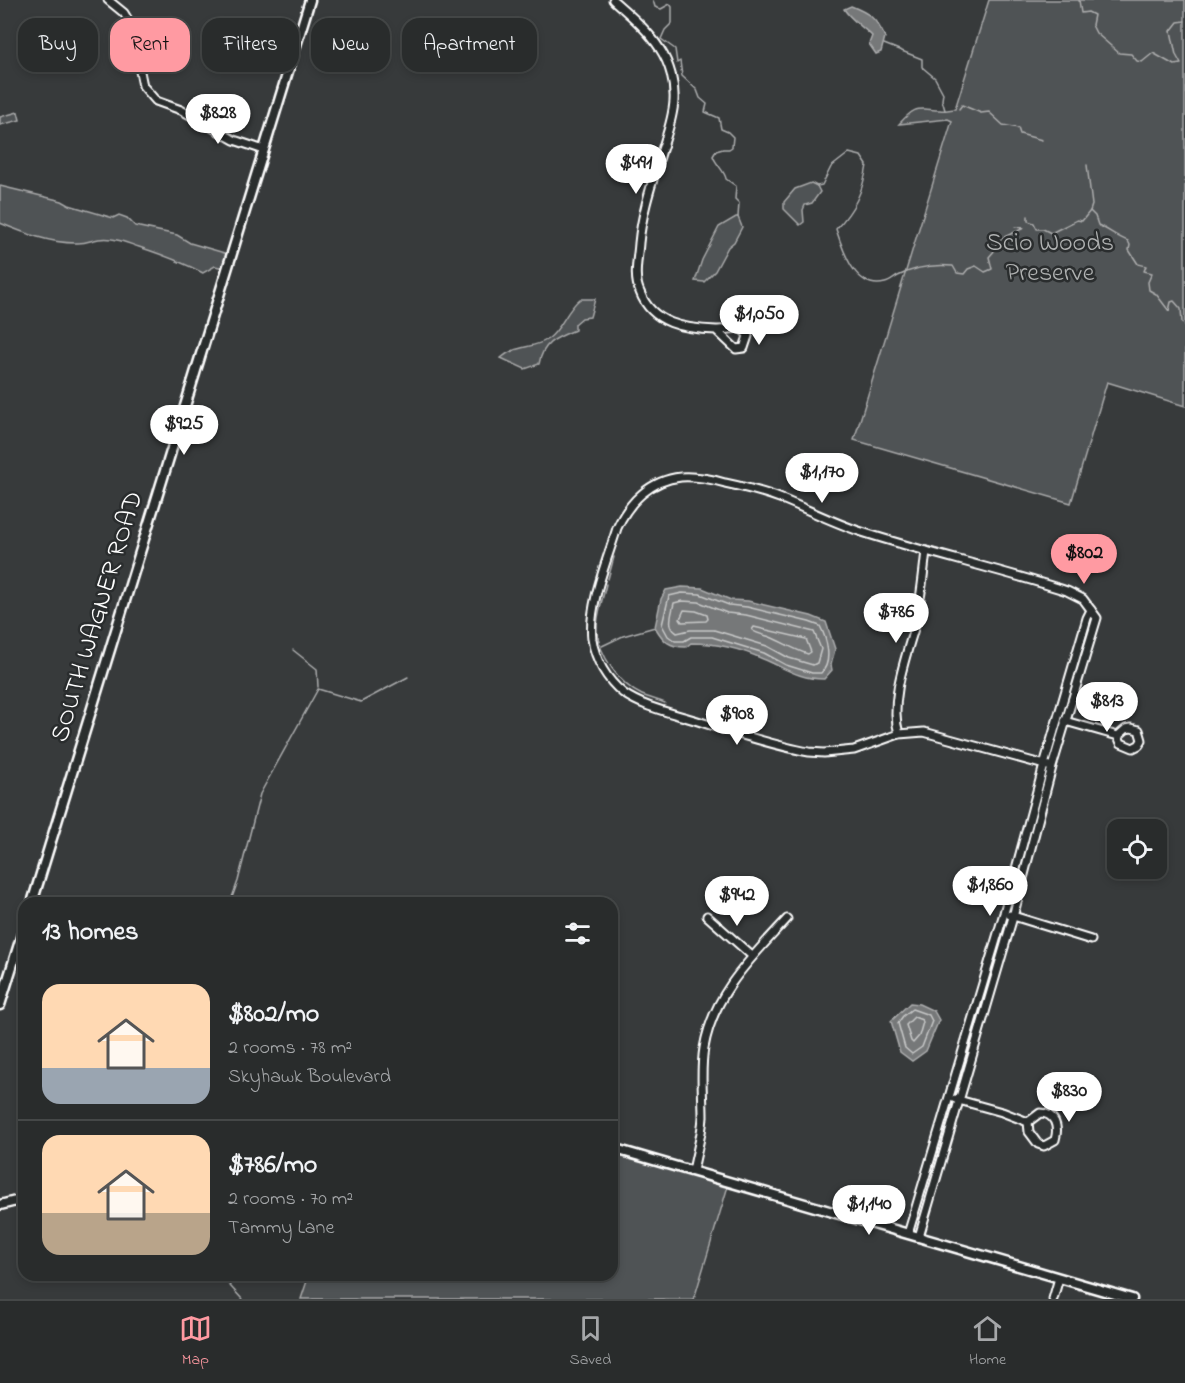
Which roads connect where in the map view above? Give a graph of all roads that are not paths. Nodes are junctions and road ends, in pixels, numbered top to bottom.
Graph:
1 (108, 0) edge
2 (310, 0) edge
3 (614, 0) edge
4 (264, 150) junction
5 (717, 330) dead end
6 (926, 551) junction
7 (1091, 610) junction
8 (1057, 719) junction
9 (1067, 722) junction
10 (899, 734) junction
11 (1119, 736) dead end
12 (1044, 765) junction
13 (1052, 767) junction
14 (34, 897) edge
15 (1004, 913) junction
16 (706, 916) dead end
17 (1013, 916) junction
18 (787, 919) dead end
19 (1091, 940) dead end
20 (18, 947) edge
21 (752, 956) junction
22 (0, 1005) edge
23 (950, 1097) junction
24 (959, 1100) junction
25 (1028, 1122) junction
26 (618, 1150) edge
27 (693, 1171) junction
28 (18, 1200) edge
29 (0, 1205) edge
30 (908, 1234) junction
31 (919, 1237) junction
32 (1059, 1278) junction
33 (1053, 1299) edge
34 (1132, 1299) edge

1 - 4 street
2 - 4 main road, SOUTH WAGNER ROAD
3 - 5 street
4 - 14 main road, SOUTH WAGNER ROAD
6 - 7 street
6 - 10 street
6 - 10 street
7 - 8 street
7 - 9 street
8 - 9 street
8 - 12 street
9 - 11 street
9 - 13 street
10 - 12 street
12 - 13 street
12 - 15 street
13 - 17 street
15 - 17 street
15 - 23 street
16 - 21 street
17 - 19 street
17 - 24 street
18 - 21 street
20 - 22 main road
21 - 27 street
23 - 24 street
23 - 30 street
24 - 25 street
24 - 31 street
25 - 25 street
26 - 27 main road
27 - 30 main road
28 - 29 main road
30 - 31 main road
31 - 32 main road
32 - 33 street
32 - 34 main road

